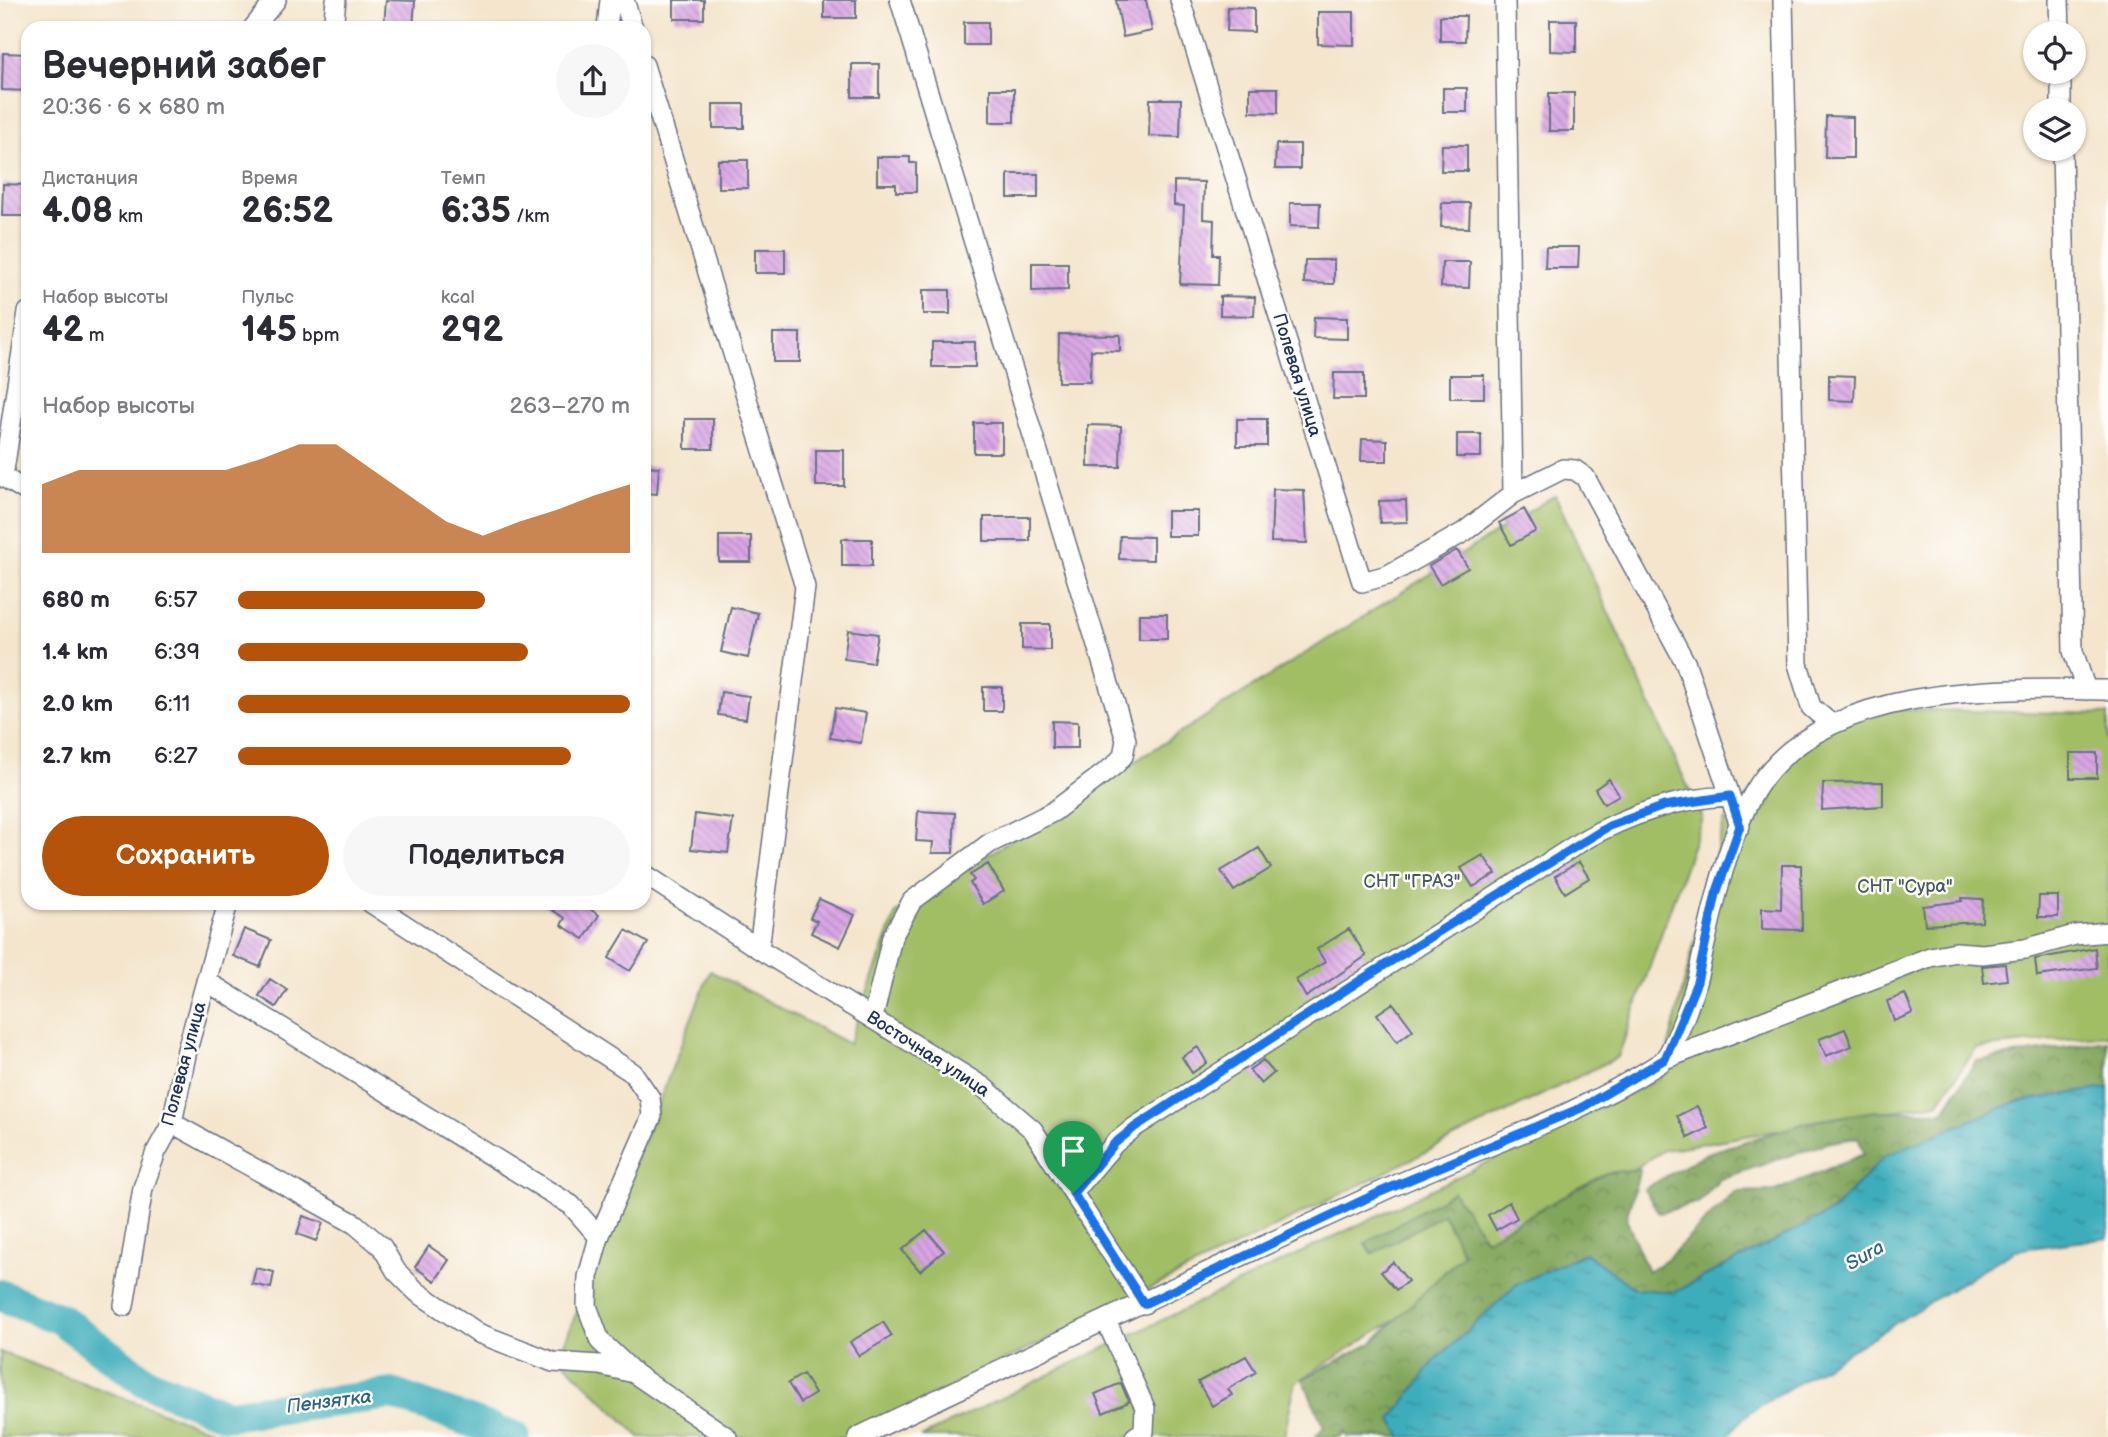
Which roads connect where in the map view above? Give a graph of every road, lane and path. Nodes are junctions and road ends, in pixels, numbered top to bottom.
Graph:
1 (276, 0) edge
2 (336, 0) edge
3 (610, 0) edge
4 (624, 0) edge
5 (900, 0) edge
6 (1180, 0) edge
7 (1505, 0) edge
8 (1783, 0) edge
9 (2059, 0) edge
10 (259, 21) edge
11 (334, 21) edge
12 (608, 21) edge
13 (631, 21) edge
14 (2060, 21) edge
15 (651, 88) edge
16 (2062, 161) edge
17 (21, 356) edge
18 (2, 476) edge
19 (21, 488) edge
20 (1513, 494) junction
21 (2086, 690) junction
22 (2108, 690) edge
23 (1831, 724) junction
24 (1730, 796) junction
25 (1740, 826) junction
26 (651, 879) edge
27 (226, 910) edge
28 (381, 910) edge
29 (2108, 932) edge
30 (759, 949) junction
31 (206, 981) junction
32 (873, 1018) junction
33 (1665, 1059) junction
34 (172, 1123) junction
35 (1073, 1193) junction
36 (599, 1237) junction
37 (1144, 1304) junction
38 (124, 1306) dead end
39 (1106, 1320) junction
40 (635, 1374) junction
41 (727, 1437) edge
42 (858, 1437) edge
43 (1135, 1437) edge

1 - 10 street
2 - 11 street
3 - 12 street
4 - 13 street
5 - 32 street
6 - 20 street, Полевая улица
7 - 20 street
8 - 23 street
9 - 14 street
15 - 30 street
16 - 21 street
17 - 18 street
18 - 19 street
20 - 24 street
21 - 22 street
21 - 23 street
23 - 25 street
24 - 25 street
24 - 35 street
25 - 33 street
26 - 30 street, Восточная улица
27 - 31 street, Полевая улица
28 - 36 street
29 - 33 street
30 - 32 street, Восточная улица
31 - 34 street, Полевая улица
31 - 36 street
32 - 35 street, Восточная улица
33 - 37 street
34 - 38 street, Полевая улица
34 - 40 street
35 - 37 street, Восточная улица
36 - 40 street
37 - 39 street
39 - 42 street
39 - 43 street
40 - 41 street

